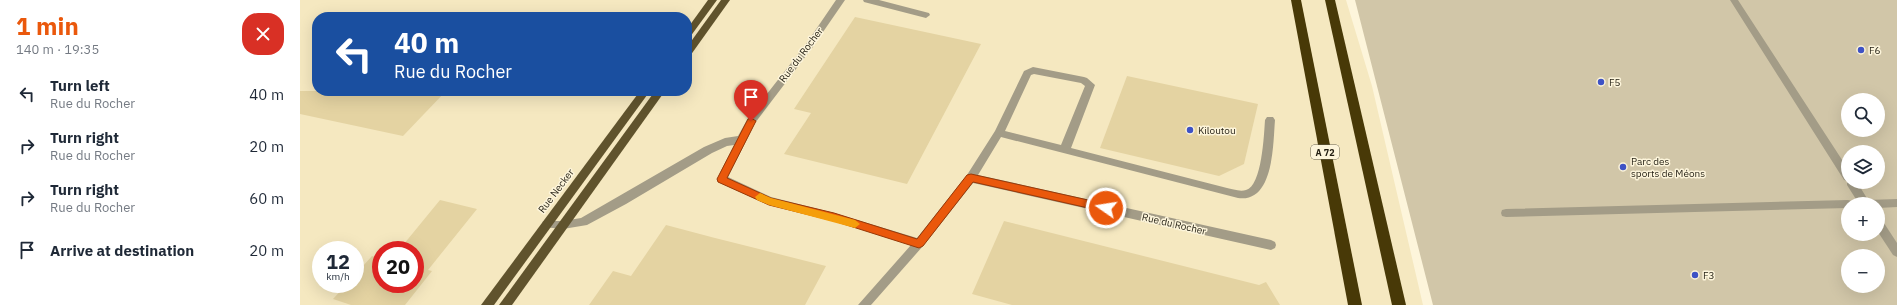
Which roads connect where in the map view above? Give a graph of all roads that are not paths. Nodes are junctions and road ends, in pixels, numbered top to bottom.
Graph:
1 (713, 0) edge
2 (726, 0) edge
3 (841, 0) edge
4 (867, 0) edge
5 (1296, 0) edge
6 (1330, 0) edge
7 (1734, 0) edge
8 (926, 15) dead end
9 (692, 28) edge
10 (692, 47) edge
11 (641, 96) edge
12 (656, 96) edge
13 (1270, 120) dead end
14 (998, 133) junction
15 (742, 140) junction
16 (1065, 149) junction
17 (1841, 166) edge
18 (971, 178) junction
19 (1885, 203) edge
20 (1897, 203) edge
21 (1841, 204) edge
22 (1506, 213) dead end
23 (547, 224) junction
24 (563, 225) junction
25 (1885, 234) edge
26 (919, 243) junction
27 (1271, 245) dead end
28 (1897, 252) edge
29 (487, 305) edge
30 (505, 305) edge
31 (864, 305) edge
32 (1355, 305) edge
33 (1399, 305) edge

1 - 9 main road
2 - 10 main road
3 - 15 lane, Rue du Rocher
4 - 8 lane
5 - 32 highway, A 72
6 - 33 highway
7 - 17 lane
11 - 23 main road, Rue Necker
12 - 24 main road
13 - 16 lane
14 - 16 lane
14 - 16 lane
14 - 18 lane
15 - 24 lane
15 - 26 lane, Rue du Rocher
18 - 26 lane
18 - 27 lane, Rue du Rocher
19 - 20 lane
21 - 22 lane
23 - 24 lane
23 - 29 main road, Rue Necker
24 - 30 main road
25 - 28 lane
26 - 31 lane

